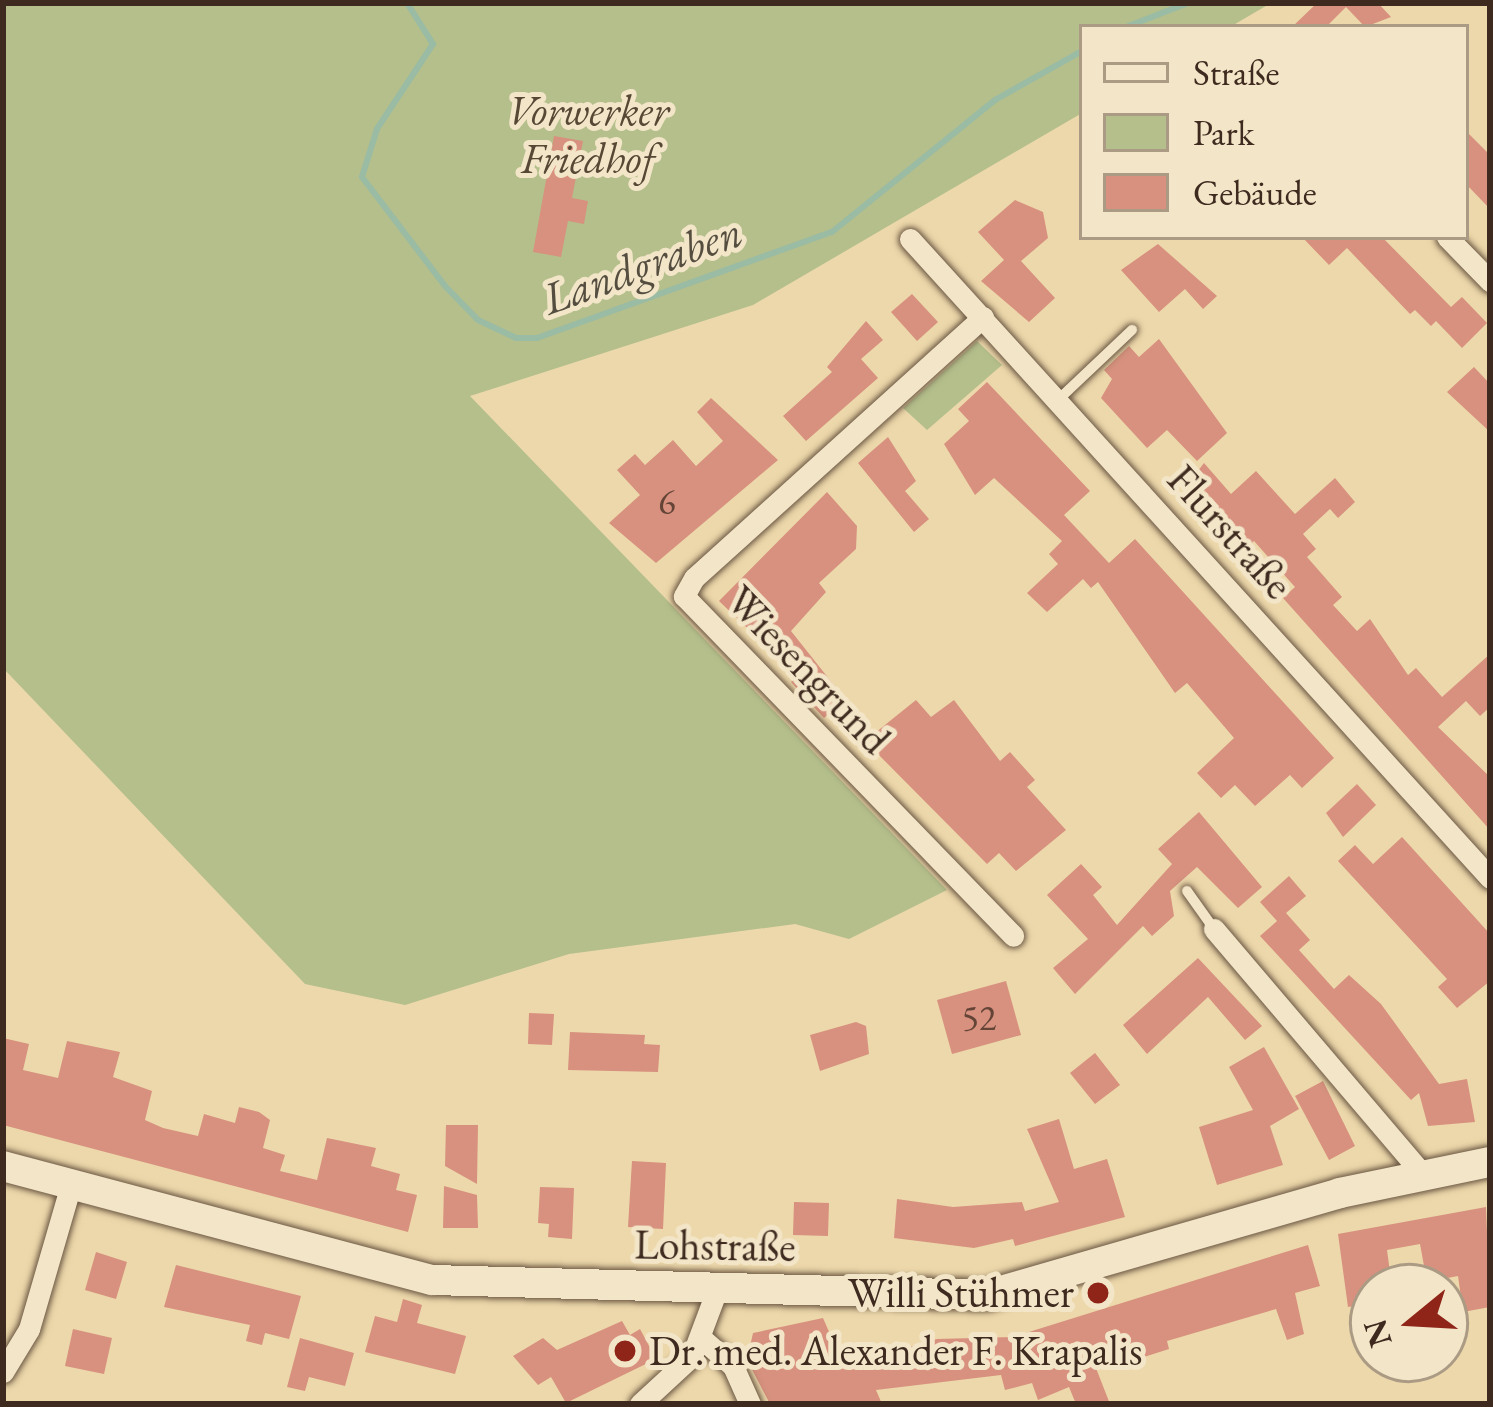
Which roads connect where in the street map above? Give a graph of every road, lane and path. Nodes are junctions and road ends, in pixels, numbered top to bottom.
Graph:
1 (910, 239) dead end
2 (1450, 240) edge
3 (1490, 281) edge
4 (982, 317) junction
5 (1132, 330) dead end
6 (1058, 400) junction
7 (1490, 878) edge
8 (1187, 891) dead end
9 (1214, 929) joint
10 (1013, 936) dead end
11 (1490, 1162) edge
12 (3, 1166) edge
13 (1423, 1175) junction
14 (71, 1184) junction
15 (718, 1287) junction
16 (700, 1337) junction
17 (3, 1372) edge
18 (640, 1404) edge
19 (750, 1404) edge

1 - 4 street, Flurstraße
2 - 3 street
4 - 6 street, Flurstraße
4 - 10 street, Wiesengrund
5 - 6 lane
6 - 7 street, Flurstraße
8 - 9 lane
9 - 13 street
11 - 13 main road, Lohstraße
12 - 14 main road, Lohstraße
13 - 15 main road, Lohstraße
14 - 15 main road, Lohstraße
14 - 17 street
15 - 16 street
16 - 18 street
16 - 19 street

